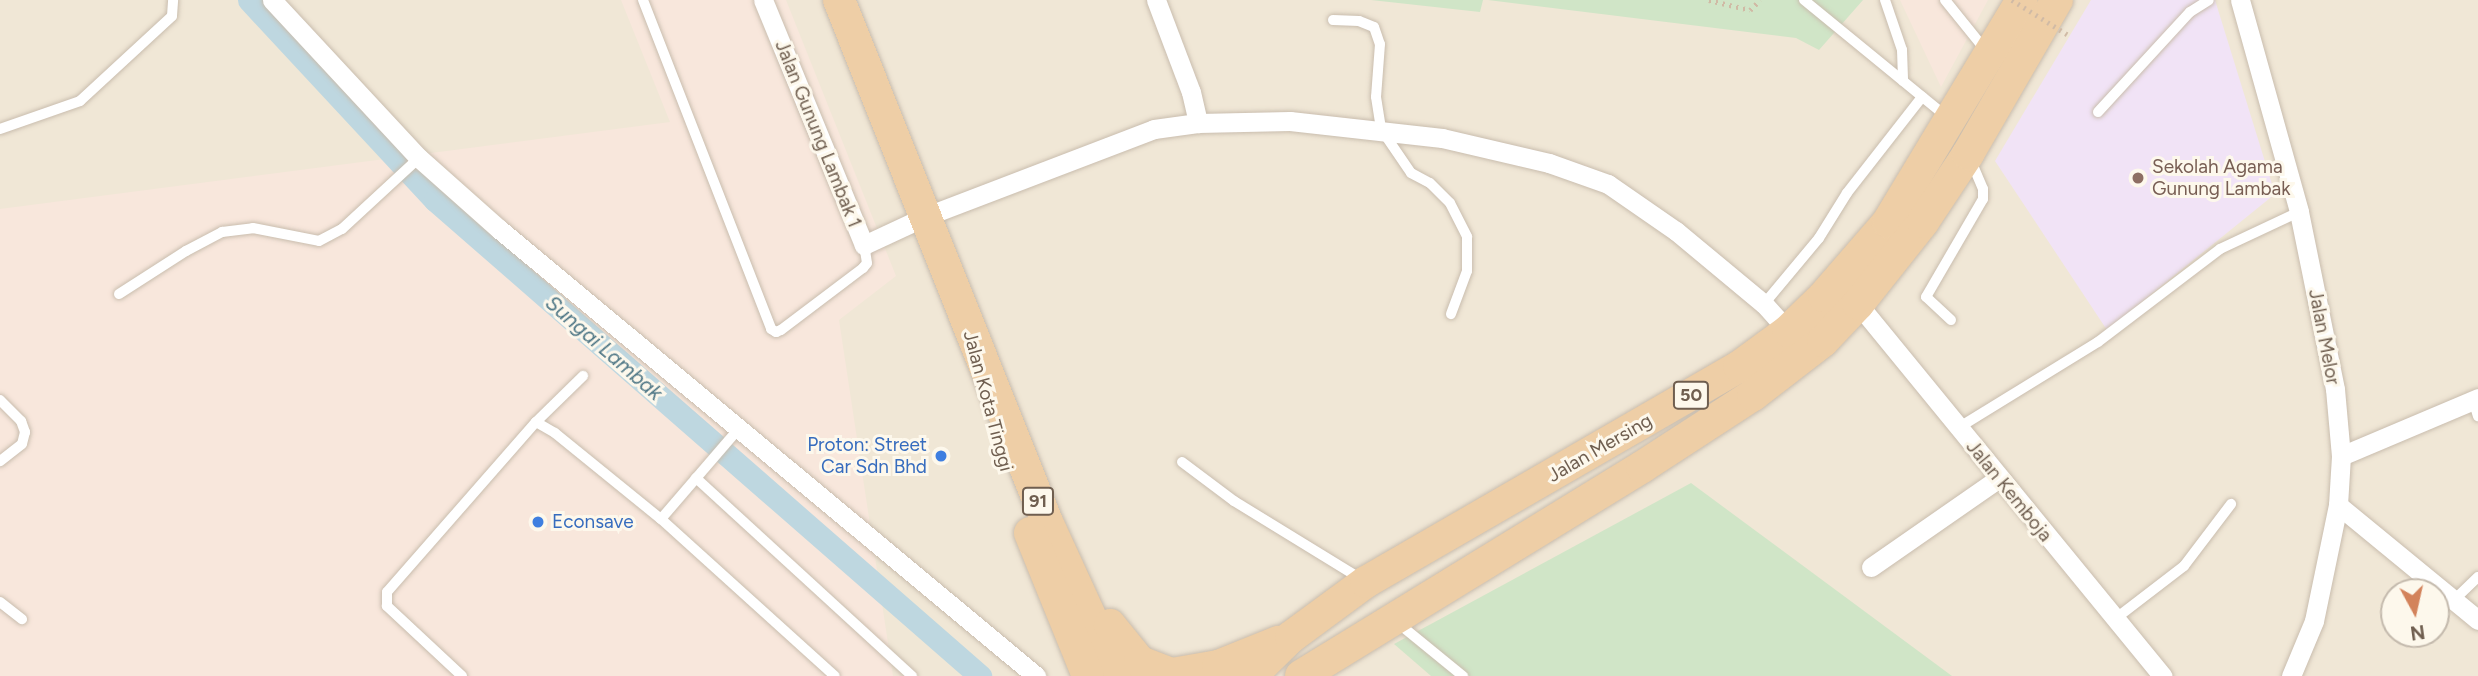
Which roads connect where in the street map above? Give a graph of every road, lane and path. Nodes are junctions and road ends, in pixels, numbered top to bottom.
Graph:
1 (173, 0) edge
2 (272, 0) edge
3 (643, 0) edge
4 (763, 0) edge
5 (839, 0) edge
6 (1156, 0) edge
7 (1709, 0) edge
8 (1760, 0) edge
9 (1804, 0) edge
10 (1885, 0) edge
11 (1945, 0) edge
12 (2012, 0) edge
13 (2022, 0) edge
14 (2057, 0) edge
15 (2209, 0) edge
16 (2240, 0) edge
17 (1334, 20) dead end
18 (2070, 36) dead end
19 (1989, 55) junction
20 (1903, 81) junction
21 (1922, 97) junction
22 (2098, 112) dead end
23 (1951, 120) junction
24 (1198, 123) junction
25 (0, 129) edge
26 (1381, 130) junction
27 (1968, 154) junction
28 (419, 158) junction
29 (2299, 212) junction
30 (924, 217) junction
31 (864, 245) junction
32 (119, 294) dead end
33 (1764, 304) junction
34 (1858, 304) junction
35 (1451, 314) dead end
36 (967, 320) junction
37 (1951, 320) dead end
38 (1788, 331) junction
39 (583, 376) dead end
40 (0, 400) edge
41 (2476, 404) edge
42 (536, 422) junction
43 (1958, 428) junction
44 (734, 434) junction
45 (2341, 456) junction
46 (0, 461) edge
47 (1182, 462) dead end
48 (696, 478) junction
49 (1999, 478) junction
50 (2231, 504) dead end
51 (2338, 505) junction
52 (661, 519) junction
53 (1047, 522) junction
54 (1871, 567) dead end
55 (2478, 577) edge
56 (1366, 582) junction
57 (2454, 600) junction
58 (0, 602) edge
59 (1392, 618) junction
60 (22, 619) dead end
61 (2115, 619) junction
62 (2478, 620) edge
63 (1290, 637) junction
64 (1339, 651) junction
65 (462, 676) edge
66 (835, 676) edge
67 (912, 676) edge
68 (1037, 676) edge
69 (1088, 676) edge
70 (1122, 676) edge
71 (1251, 676) edge
72 (1301, 676) edge
73 (1318, 676) edge
74 (1463, 676) edge
75 (2164, 676) edge
76 (2291, 676) edge

1 - 25 lane
2 - 28 street
3 - 31 lane
4 - 31 street, Jalan Gunung Lambak 1
5 - 30 highway, Jalan Kota Tinggi / 91
6 - 24 street
7 - 8 path
9 - 20 lane
10 - 20 lane
11 - 19 lane
12 - 18 path, bridge
13 - 19 highway, Jalan Mersing / 50
14 - 27 highway, Jalan Mersing / 50
15 - 22 lane
16 - 29 street, Jalan Melor
17 - 26 lane
19 - 23 highway, Jalan Mersing / 50
20 - 21 lane
21 - 23 lane
21 - 33 lane
23 - 38 highway, Jalan Mersing / 50
24 - 26 street, Jalan Gunung Lambak 1
24 - 30 street, Jalan Gunung Lambak 1
26 - 33 street, Jalan Gunung Lambak 1
26 - 35 lane
27 - 34 highway, Jalan Mersing / 50
27 - 37 lane
28 - 32 lane
28 - 44 street
29 - 43 lane
29 - 45 street, Jalan Melor
30 - 31 street, Jalan Gunung Lambak 1
30 - 36 highway, Jalan Kota Tinggi / 91
33 - 38 street, Jalan Gunung Lambak 1
34 - 43 street, Jalan Kemboja
34 - 59 highway, Jalan Mersing / 50
36 - 53 highway, Jalan Kota Tinggi / 91
36 - 69 highway, Jalan Kota Tinggi / 91
38 - 56 highway, Jalan Mersing / 50
39 - 42 lane
40 - 46 lane
41 - 45 street
42 - 52 lane
42 - 65 lane
43 - 49 street, Jalan Kemboja
44 - 48 lane
44 - 68 street
45 - 51 street, Jalan Melor
47 - 56 lane
48 - 52 lane
48 - 67 lane
49 - 54 street
49 - 61 street, Jalan Kemboja
50 - 61 lane
51 - 57 street
51 - 76 street, Jalan Melor
52 - 66 lane
53 - 63 highway
53 - 70 highway, Jalan Kota Tinggi / 91
55 - 57 lane
56 - 63 highway, Jalan Mersing / 50
57 - 62 street
58 - 60 lane
59 - 64 highway, Jalan Mersing / 50
59 - 74 lane
61 - 75 street, Jalan Kemboja
63 - 71 highway, Jalan Mersing / 50
64 - 72 highway, Jalan Mersing / 50
64 - 73 highway

